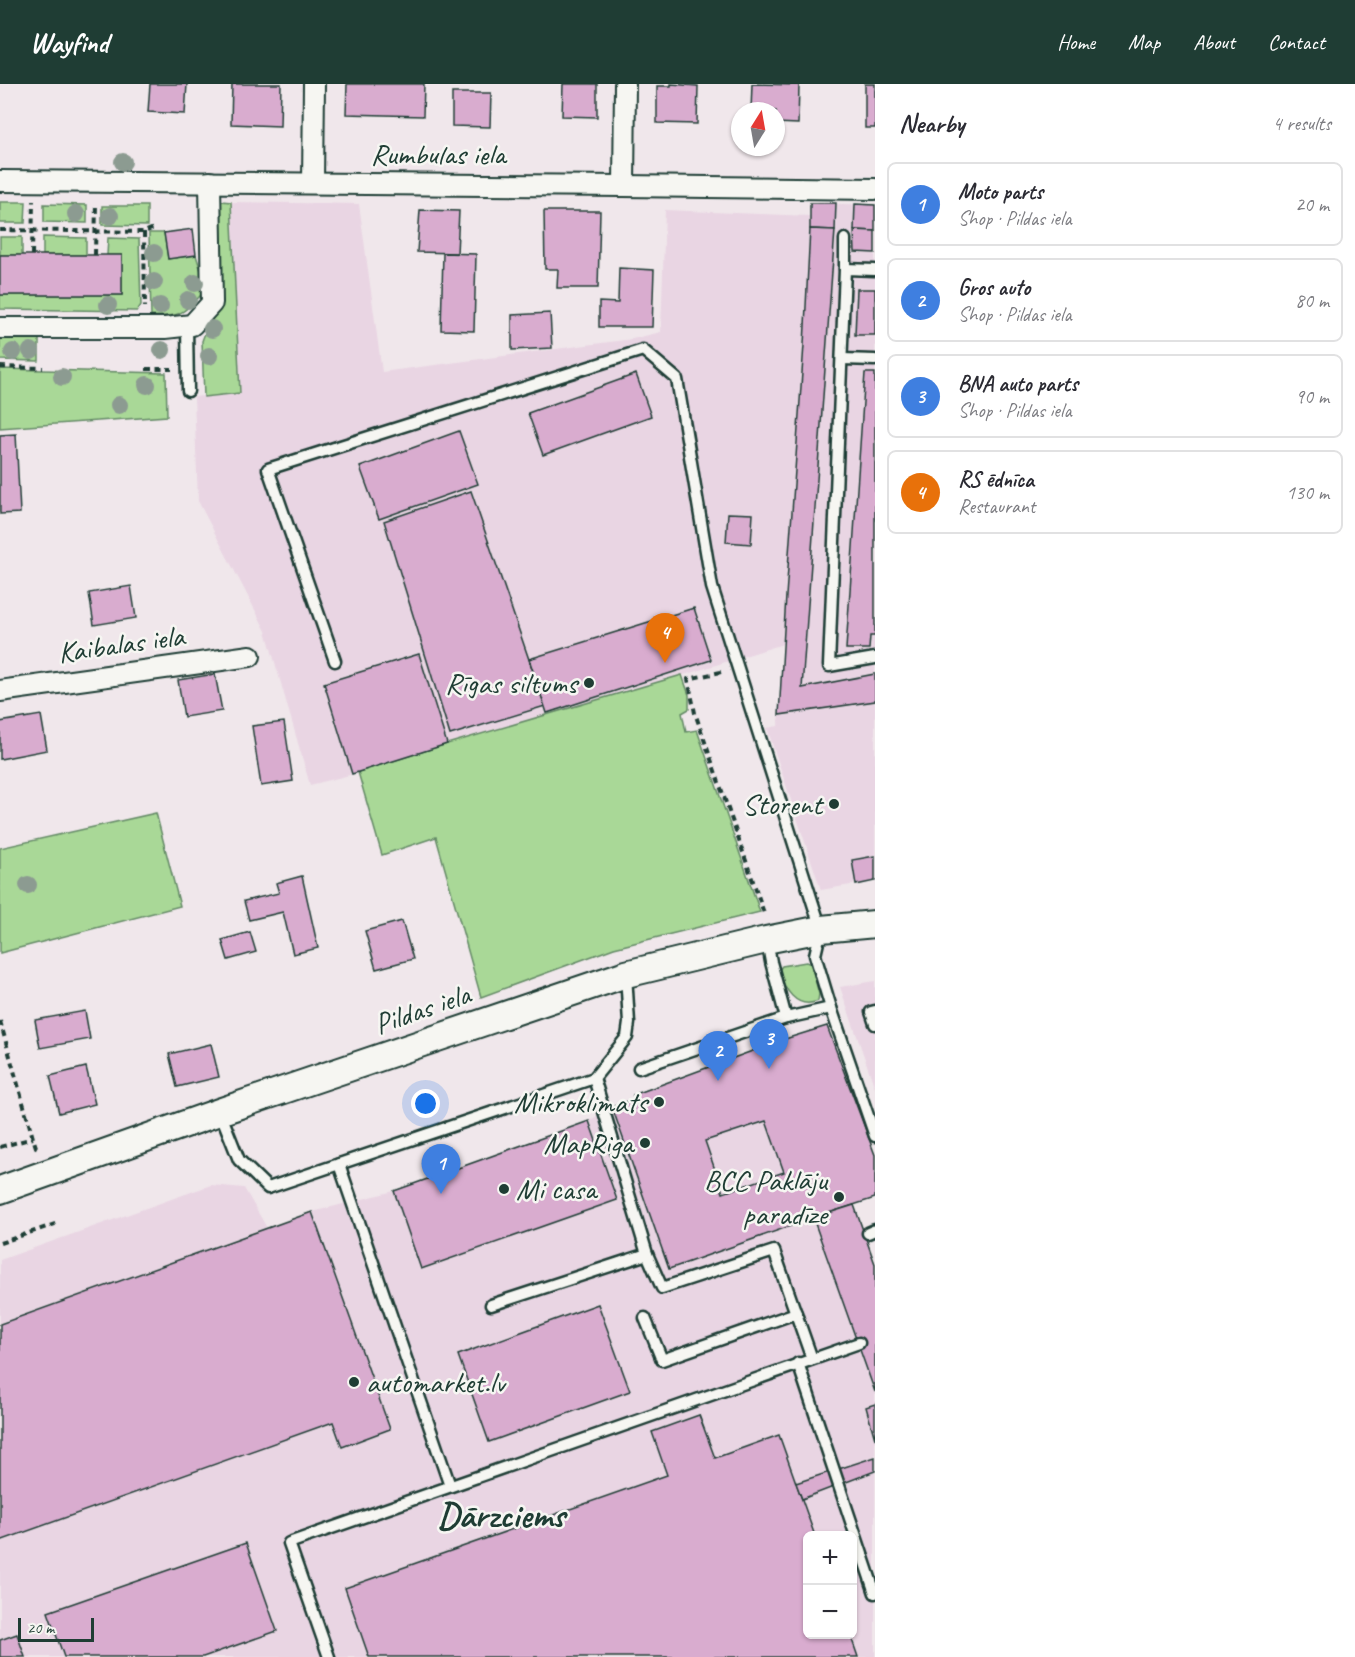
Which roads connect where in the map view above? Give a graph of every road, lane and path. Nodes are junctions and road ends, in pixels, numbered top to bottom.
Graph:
1 (314, 84) edge
2 (625, 84) edge
3 (0, 181) edge
4 (210, 182) junction
5 (314, 183) junction
6 (624, 186) junction
7 (875, 189) edge
8 (33, 198) dead end
9 (96, 199) dead end
10 (153, 228) dead end
11 (0, 230) edge
12 (32, 231) junction
13 (95, 232) junction
14 (144, 232) junction
15 (845, 239) dead end
16 (32, 255) dead end
17 (95, 255) dead end
18 (844, 269) junction
19 (875, 270) edge
20 (146, 314) dead end
21 (188, 326) junction
22 (0, 328) edge
23 (842, 359) junction
24 (875, 360) edge
25 (0, 367) edge
26 (43, 368) dead end
27 (146, 369) dead end
28 (176, 369) dead end
29 (188, 391) dead end
30 (250, 656) dead end
31 (875, 658) edge
32 (335, 661) dead end
33 (737, 668) junction
34 (0, 691) edge
35 (875, 924) edge
36 (766, 928) junction
37 (821, 929) junction
38 (626, 974) junction
39 (831, 1008) junction
40 (875, 1011) edge
41 (786, 1018) junction
42 (0, 1021) edge
43 (875, 1024) edge
44 (639, 1068) dead end
45 (594, 1078) junction
46 (219, 1112) junction
47 (875, 1136) edge
48 (0, 1147) edge
49 (339, 1164) junction
50 (2, 1184) edge
51 (58, 1223) dead end
52 (0, 1243) edge
53 (647, 1254) junction
54 (491, 1305) dead end
55 (796, 1313) junction
56 (645, 1318) dead end
57 (859, 1343) dead end
58 (812, 1359) junction
59 (798, 1363) junction
60 (450, 1486) junction
61 (875, 1593) edge
62 (329, 1657) edge

1 - 5 street
2 - 6 street
3 - 4 street, Rumbulas iela
4 - 5 street, Rumbulas iela
4 - 21 street
5 - 6 street, Rumbulas iela
6 - 7 street, Rumbulas iela
8 - 12 path
9 - 13 path
10 - 14 path
11 - 12 path
12 - 13 path
12 - 16 path
13 - 14 path
13 - 17 path
14 - 20 path
15 - 18 lane
18 - 19 lane
18 - 23 lane
21 - 22 street
21 - 29 lane
23 - 24 lane
23 - 31 lane
25 - 26 path
27 - 28 path
30 - 34 street, Kaibalas iela
32 - 33 lane
33 - 36 path
33 - 37 lane
35 - 37 street, Pildas iela
36 - 37 street, Pildas iela
36 - 38 street, Pildas iela
36 - 41 lane
37 - 39 lane
38 - 45 lane
38 - 46 street, Pildas iela
39 - 41 lane
39 - 47 lane
40 - 43 lane
41 - 44 lane
42 - 48 path
45 - 49 lane
45 - 53 lane
46 - 49 lane
46 - 50 street, Pildas iela
49 - 60 lane
51 - 52 path
53 - 54 lane
53 - 55 lane
55 - 56 lane
55 - 58 lane
57 - 58 lane
58 - 59 lane
59 - 60 lane
59 - 61 lane
60 - 62 lane

